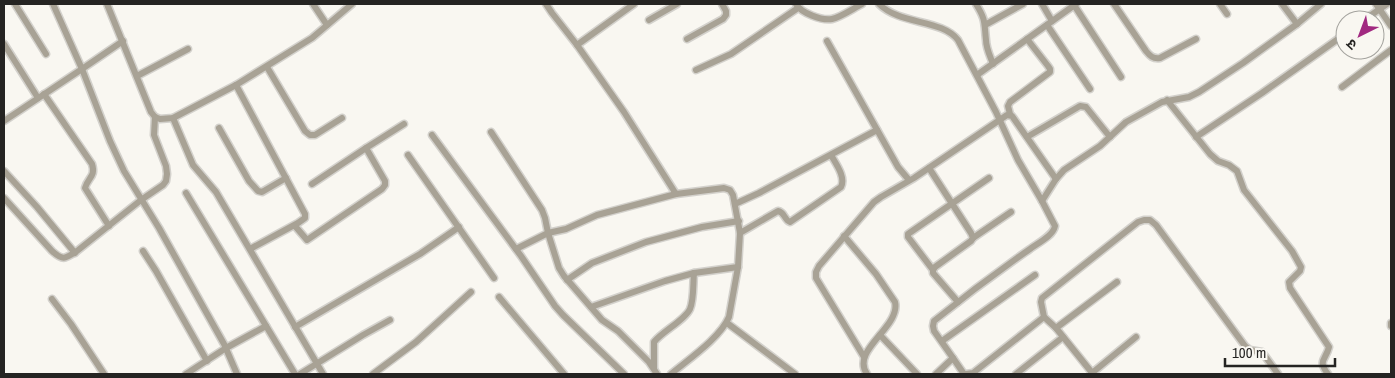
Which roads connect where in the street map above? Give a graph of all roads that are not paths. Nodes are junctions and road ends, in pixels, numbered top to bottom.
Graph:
1 (15, 4) edge
2 (53, 4) edge
3 (107, 4) edge
4 (313, 4) edge
5 (352, 4) edge
6 (546, 4) edge
7 (634, 4) edge
8 (677, 4) edge
9 (722, 4) edge
10 (879, 4) edge
11 (976, 4) edge
12 (1023, 4) edge
13 (1042, 4) edge
14 (1114, 4) edge
15 (1220, 4) edge
16 (1282, 4) edge
17 (1321, 4) edge
18 (1387, 4) edge
19 (857, 5) edge
20 (1075, 5) edge
21 (797, 6) edge
22 (1378, 6) edge
23 (1227, 14) dead end
24 (649, 20) dead end
25 (1049, 23) junction
26 (1297, 24) junction
27 (327, 25) junction
28 (985, 25) junction
29 (1391, 26) edge
30 (687, 39) dead end
31 (1027, 39) junction
32 (1196, 39) dead end
33 (122, 41) junction
34 (827, 41) dead end
35 (1335, 41) edge
36 (4, 44) edge
37 (577, 45) junction
38 (188, 49) dead end
39 (1391, 50) edge
40 (46, 54) dead end
41 (993, 64) junction
42 (267, 67) junction
43 (82, 69) junction
44 (696, 70) dead end
45 (977, 75) junction
46 (136, 76) junction
47 (1121, 77) dead end
48 (236, 85) junction
49 (1342, 86) dead end
50 (1090, 89) dead end
51 (41, 96) junction
52 (1167, 100) junction
53 (1010, 114) junction
54 (155, 117) junction
55 (174, 118) junction
56 (342, 118) dead end
57 (999, 120) junction
58 (4, 121) edge
59 (404, 124) dead end
60 (219, 128) dead end
61 (877, 130) junction
62 (491, 132) dead end
63 (432, 135) dead end
64 (1027, 137) junction
65 (1110, 137) junction
66 (1196, 137) junction
67 (366, 148) junction
68 (408, 155) dead end
69 (831, 155) junction
70 (929, 168) junction
71 (4, 172) edge
72 (286, 178) junction
73 (989, 178) dead end
74 (1056, 179) junction
75 (909, 180) junction
76 (312, 184) dead end
77 (186, 193) dead end
78 (676, 194) junction
79 (4, 198) edge
80 (141, 200) junction
81 (1042, 201) junction
82 (952, 203) junction
83 (735, 204) junction
84 (1011, 212) dead end
85 (738, 220) junction
86 (109, 226) junction
87 (294, 226) junction
88 (459, 227) junction
89 (548, 233) junction
90 (740, 233) junction
91 (844, 236) junction
92 (972, 238) junction
93 (250, 249) junction
94 (516, 249) junction
95 (143, 251) dead end
96 (75, 253) junction
97 (738, 267) junction
98 (933, 270) junction
99 (694, 273) junction
100 (1035, 275) dead end
101 (494, 278) dead end
102 (567, 280) junction
103 (1117, 282) dead end
104 (471, 292) dead end
105 (499, 297) dead end
106 (52, 299) dead end
107 (958, 302) junction
108 (591, 307) junction
109 (1044, 316) junction
110 (390, 320) dead end
111 (727, 323) junction
112 (266, 326) junction
113 (295, 327) junction
114 (1056, 328) junction
115 (880, 335) junction
116 (1063, 336) junction
117 (1136, 337) dead end
118 (942, 342) junction
119 (226, 348) junction
120 (864, 357) junction
121 (953, 358) junction
122 (207, 361) junction
123 (316, 364) junction
124 (656, 371) edge
125 (104, 374) edge
126 (186, 374) edge
127 (237, 374) edge
128 (294, 374) edge
129 (300, 374) edge
130 (323, 374) edge
131 (373, 374) edge
132 (564, 374) edge
133 (624, 374) edge
134 (671, 374) edge
135 (795, 374) edge
136 (868, 374) edge
137 (917, 374) edge
138 (936, 374) edge
139 (965, 374) edge
140 (1016, 374) edge
141 (1093, 374) edge
142 (1278, 374) edge
143 (1328, 374) edge

1 - 40 street
2 - 43 street
3 - 33 street
4 - 27 street
5 - 27 street
6 - 37 street
7 - 37 street
8 - 24 street
9 - 30 street
10 - 45 street
11 - 28 street
12 - 28 street
13 - 25 street
14 - 32 street
15 - 23 street
16 - 26 street
17 - 26 street
18 - 22 street
19 - 21 street
20 - 25 street
20 - 47 street
21 - 44 street
22 - 29 street
25 - 31 street
25 - 50 street
26 - 52 street
27 - 42 street
28 - 41 street
31 - 41 street
31 - 53 street
33 - 43 street
33 - 46 street
34 - 61 street
35 - 66 street
36 - 51 street
37 - 78 street
38 - 46 street
39 - 49 street
41 - 45 street
42 - 48 street
42 - 56 street
43 - 51 street
43 - 80 street
45 - 57 street
46 - 54 street
48 - 55 street
48 - 72 street
51 - 58 street
51 - 86 street
52 - 65 street
52 - 66 street
53 - 57 street
53 - 64 street
54 - 55 street
54 - 80 street
55 - 93 street
57 - 70 street
57 - 81 street
59 - 67 street
60 - 72 street
61 - 69 street
61 - 75 street
62 - 89 street
63 - 94 street
64 - 65 street
64 - 74 street
65 - 74 street
66 - 143 street
67 - 76 street
67 - 87 street
68 - 88 street
69 - 83 street
69 - 90 street
70 - 75 street
70 - 82 street
71 - 96 street
72 - 87 street
73 - 82 street
74 - 81 street
75 - 91 street
77 - 112 street
78 - 83 street
78 - 89 street
79 - 96 street
80 - 86 street
80 - 119 street
81 - 107 street
82 - 92 street
82 - 98 street
83 - 85 street
84 - 92 street
85 - 90 street
85 - 102 street
86 - 96 street
87 - 93 street
88 - 101 street
88 - 113 street
89 - 94 street
89 - 102 street
90 - 97 street
91 - 115 street
91 - 120 street
92 - 98 street
93 - 113 street
94 - 133 street
95 - 122 street
97 - 99 street
97 - 111 street
98 - 107 street
99 - 108 street
99 - 124 street
100 - 118 street
102 - 108 street
103 - 114 street
104 - 131 street
105 - 132 street
106 - 125 street
107 - 118 street
108 - 124 street
109 - 114 street
109 - 139 street
109 - 142 street
110 - 123 street
111 - 134 street
111 - 135 street
112 - 119 street
112 - 128 street
113 - 123 street
114 - 116 street
115 - 120 street
115 - 137 street
116 - 140 street
116 - 141 street
117 - 141 street
118 - 121 street
119 - 122 street
119 - 127 street
120 - 136 street
121 - 138 street
121 - 139 street
122 - 126 street
123 - 129 street
123 - 130 street

